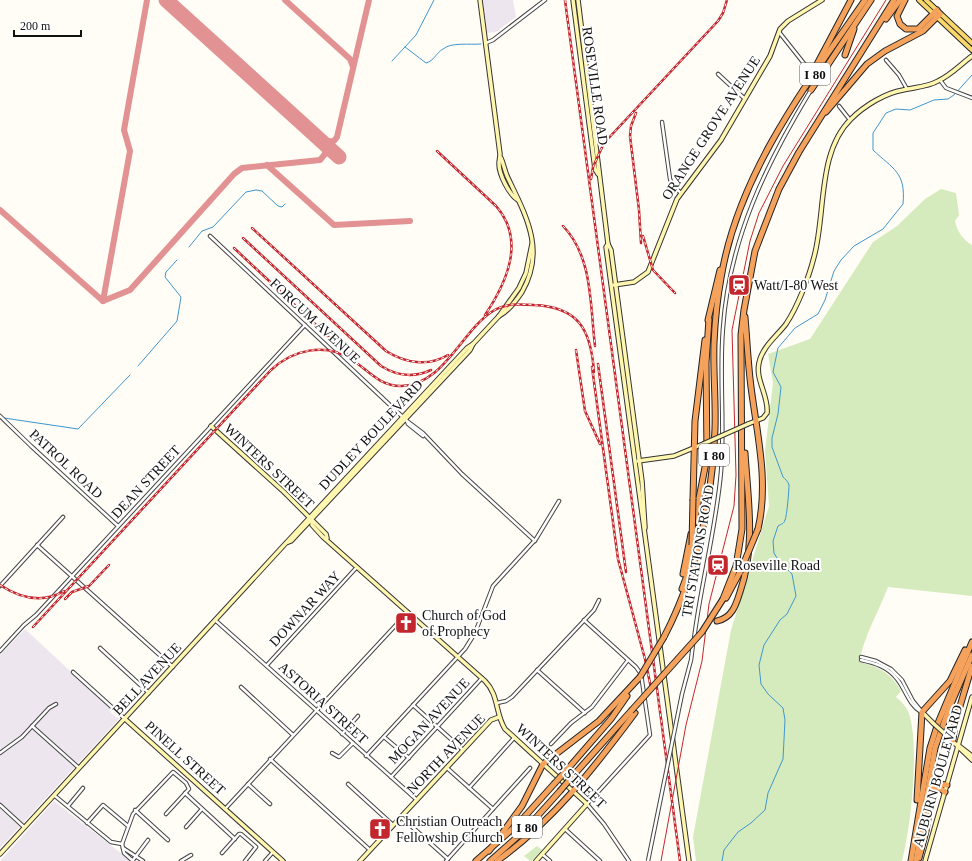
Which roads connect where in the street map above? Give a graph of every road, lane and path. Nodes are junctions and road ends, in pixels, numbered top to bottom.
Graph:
1 (480, 0) edge
2 (545, 0) edge
3 (573, 0) edge
4 (578, 0) edge
5 (822, 0) edge
6 (851, 0) edge
7 (854, 0) edge
8 (860, 0) edge
9 (865, 0) edge
10 (871, 0) edge
11 (875, 0) edge
12 (894, 0) edge
13 (900, 0) edge
14 (905, 0) edge
15 (919, 0) edge
16 (926, 0) edge
17 (937, 14) junction
18 (876, 30) junction
19 (778, 31) junction
20 (834, 39) junction
21 (486, 43) junction
22 (972, 43) edge
23 (972, 50) edge
24 (845, 55) dead end
25 (972, 56) edge
26 (886, 60) dead end
27 (806, 66) dead end
28 (718, 74) dead end
29 (940, 80) junction
30 (907, 89) junction
31 (811, 90) joint
32 (972, 98) edge
33 (745, 99) junction
34 (839, 106) dead end
35 (821, 117) junction
36 (850, 120) junction
37 (662, 122) dead end
38 (598, 174) junction
39 (681, 193) junction
40 (210, 236) dead end
41 (725, 258) junction
42 (613, 285) junction
43 (745, 304) junction
44 (709, 319) junction
45 (305, 325) junction
46 (0, 416) edge
47 (405, 419) junction
48 (756, 421) junction
49 (211, 426) junction
50 (741, 441) junction
51 (694, 448) junction
52 (637, 461) junction
53 (559, 501) dead end
54 (63, 517) dead end
55 (310, 520) junction
56 (118, 526) junction
57 (534, 541) junction
58 (286, 543) joint
59 (37, 544) junction
60 (358, 566) junction
61 (683, 574) dead end
62 (72, 576) junction
63 (0, 586) edge
64 (724, 599) junction
65 (599, 600) dead end
66 (408, 612) junction
67 (215, 620) junction
68 (584, 620) junction
69 (717, 621) dead end
70 (664, 637) junction
71 (972, 641) edge
72 (100, 648) dead end
73 (0, 650) edge
74 (972, 655) edge
75 (458, 657) junction
76 (863, 659) dead end
77 (628, 660) junction
78 (267, 666) junction
79 (972, 666) edge
80 (173, 668) junction
81 (537, 670) junction
82 (73, 672) dead end
83 (482, 678) junction
84 (241, 687) dead end
85 (647, 692) junction
86 (150, 693) junction
87 (972, 697) edge
88 (622, 700) junction
89 (497, 703) junction
90 (56, 704) dead end
91 (413, 705) junction
92 (316, 710) junction
93 (633, 712) junction
94 (922, 712) junction
95 (585, 713) junction
96 (358, 716) dead end
97 (499, 717) junction
98 (125, 719) junction
99 (32, 726) junction
100 (438, 727) junction
101 (953, 732) junction
102 (944, 733) junction
103 (342, 734) junction
104 (293, 735) junction
105 (384, 737) junction
106 (514, 738) junction
107 (952, 740) junction
108 (352, 743) junction
109 (551, 744) dead end
110 (958, 746) junction
111 (463, 750) junction
112 (0, 753) edge
113 (332, 753) dead end
114 (366, 756) junction
115 (972, 756) edge
116 (409, 758) junction
117 (270, 759) junction
118 (972, 760) edge
119 (543, 764) junction
120 (80, 768) junction
121 (447, 768) junction
122 (530, 768) dead end
123 (391, 777) junction
124 (248, 784) junction
125 (348, 784) dead end
126 (947, 785) junction
127 (83, 788) dead end
128 (469, 788) junction
129 (933, 788) junction
130 (573, 792) junction
131 (945, 792) junction
132 (185, 793) junction
133 (55, 796) junction
134 (417, 800) junction
135 (270, 804) dead end
136 (587, 804) junction
137 (0, 805) edge
138 (68, 806) junction
139 (202, 809) junction
140 (225, 809) junction
141 (493, 809) junction
142 (919, 809) junction
143 (135, 810) junction
144 (166, 814) dead end
145 (401, 817) junction
146 (87, 823) junction
147 (394, 825) junction
148 (128, 826) junction
149 (186, 827) dead end
150 (25, 828) junction
151 (565, 829) junction
152 (235, 839) junction
153 (148, 840) dead end
154 (168, 840) dead end
155 (122, 844) junction
156 (123, 848) junction
157 (370, 850) junction
158 (489, 851) junction
159 (273, 852) junction
160 (222, 853) dead end
161 (0, 854) edge
162 (542, 854) junction
163 (192, 855) dead end
164 (136, 856) junction
165 (447, 860) edge
166 (133, 861) edge
167 (143, 861) edge
168 (181, 861) edge
169 (245, 861) edge
170 (265, 861) edge
171 (282, 861) edge
172 (360, 861) edge
173 (476, 861) edge
174 (490, 861) edge
175 (497, 861) edge
176 (536, 861) edge
177 (550, 861) edge
178 (600, 861) edge
179 (629, 861) edge
180 (648, 861) edge
181 (689, 861) edge
182 (911, 861) edge
183 (917, 861) edge
184 (926, 861) edge

1 - 21 main road, DUDLEY BOULEVARD
2 - 21 street
3 - 38 main road, ROSEVILLE ROAD
4 - 38 main road, ROSEVILLE ROAD
5 - 19 main road
6 - 20 highway
7 - 20 highway
8 - 20 highway
9 - 20 highway, I 80
10 - 31 highway
11 - 24 highway
12 - 18 highway, I 80
13 - 18 highway
14 - 17 highway
15 - 17 main road
16 - 17 main road
17 - 22 main road
17 - 23 main road
17 - 35 highway
18 - 35 highway, I 80
19 - 27 street
19 - 33 main road, ORANGE GROVE AVENUE
20 - 41 highway, I 80
21 - 47 main road, DUDLEY BOULEVARD
25 - 29 main road
26 - 30 street
28 - 33 street
29 - 30 main road
29 - 32 street
30 - 36 main road
31 - 180 street, TRI STATIONS ROAD, bridge
33 - 39 main road, ORANGE GROVE AVENUE
34 - 36 street
35 - 43 highway, I 80
36 - 48 main road
37 - 39 street
38 - 42 main road, ROSEVILLE ROAD
39 - 42 main road, ORANGE GROVE AVENUE
40 - 45 street, FORCUM AVENUE
41 - 44 highway
41 - 70 highway, I 80
42 - 52 main road, ROSEVILLE ROAD
43 - 48 highway
43 - 50 highway, I 80
44 - 51 highway
44 - 61 highway
45 - 47 street, FORCUM AVENUE
45 - 49 street, DEAN STREET
46 - 56 street, PATROL ROAD
47 - 55 main road, DUDLEY BOULEVARD
47 - 57 street, FORCUM AVENUE
48 - 51 main road, bridge
48 - 64 highway, bridge
49 - 55 main road, WINTERS STREET
49 - 56 street, DEAN STREET
50 - 64 highway, I 80
50 - 69 highway
51 - 52 main road
51 - 70 highway, bridge
52 - 181 main road, ROSEVILLE ROAD
53 - 57 street
54 - 59 street
55 - 58 main road, DUDLEY BOULEVARD
55 - 60 main road, WINTERS STREET
56 - 62 street, DEAN STREET
57 - 75 street
58 - 67 main road, BELL AVENUE
59 - 62 street
59 - 63 street
60 - 66 main road, WINTERS STREET
60 - 78 street, DOWNAR WAY
62 - 73 street, DEAN STREET
62 - 80 street
64 - 85 highway, bridge
65 - 68 street, NORTH AVENUE
66 - 75 main road, WINTERS STREET
66 - 92 street
67 - 78 street, ASTORIA STREET
67 - 80 main road, BELL AVENUE
68 - 77 street
68 - 81 street, NORTH AVENUE
70 - 88 highway, I 80, bridge
71 - 94 highway
71 - 142 highway
72 - 86 street
74 - 183 highway
75 - 83 main road, WINTERS STREET
75 - 91 street
76 - 94 street
77 - 85 street
77 - 95 street
78 - 92 street, ASTORIA STREET
79 - 101 highway
80 - 86 main road, BELL AVENUE
81 - 89 street, NORTH AVENUE
81 - 95 street
82 - 98 street, PINELL STREET
83 - 89 main road, WINTERS STREET
83 - 100 street, MOGAN AVENUE
84 - 104 street
85 - 93 highway, bridge
85 - 136 street
86 - 98 main road, BELL AVENUE
87 - 110 main road, AUBURN BOULEVARD
88 - 119 highway
88 - 158 highway, I 80, bridge
89 - 97 main road, WINTERS STREET
90 - 99 street
91 - 100 street
91 - 105 street
92 - 103 street, ASTORIA STREET
92 - 104 street
93 - 130 highway
93 - 174 highway, I 80, bridge
94 - 102 main road, bridge
94 - 142 highway
95 - 109 street
96 - 103 street
97 - 106 main road, WINTERS STREET
97 - 111 main road, NORTH AVENUE
98 - 120 main road, BELL AVENUE
98 - 140 main road, PINELL STREET
99 - 112 street
99 - 120 street
100 - 111 street
100 - 116 street, MOGAN AVENUE
101 - 102 highway
101 - 107 highway
102 - 107 main road
103 - 108 street, ASTORIA STREET
104 - 117 street
105 - 114 street
105 - 116 street
106 - 119 main road, WINTERS STREET
106 - 128 street
107 - 110 main road
108 - 113 street
108 - 114 street, ASTORIA STREET
110 - 115 main road
110 - 118 main road
110 - 126 main road, AUBURN BOULEVARD
111 - 121 main road, NORTH AVENUE
114 - 123 street, ASTORIA STREET
116 - 123 street, MOGAN AVENUE
117 - 124 street
117 - 157 street
119 - 130 main road, WINTERS STREET
119 - 158 highway
120 - 133 main road, BELL AVENUE
121 - 128 street
121 - 134 main road, NORTH AVENUE
122 - 141 street
123 - 134 street, ASTORIA STREET
124 - 135 street
124 - 140 street
125 - 147 street
126 - 129 highway
126 - 131 main road, AUBURN BOULEVARD
127 - 138 street
128 - 141 street
129 - 131 highway
129 - 183 highway
130 - 136 main road, WINTERS STREET
130 - 175 highway
131 - 184 main road, AUBURN BOULEVARD
132 - 139 street
132 - 143 street
132 - 144 street
133 - 138 street
133 - 150 main road, BELL AVENUE
134 - 145 main road, NORTH AVENUE
136 - 151 main road
136 - 179 street, WINTERS STREET
137 - 150 street
138 - 146 street
139 - 149 street
139 - 152 street
140 - 159 main road, PINELL STREET
141 - 165 street
142 - 182 highway
143 - 148 street
143 - 154 street
145 - 147 main road, NORTH AVENUE
145 - 165 street
146 - 148 street
146 - 155 street
147 - 157 main road, NORTH AVENUE
148 - 155 street
150 - 161 main road, BELL AVENUE
151 - 162 main road
151 - 178 street
152 - 160 street
152 - 169 street
153 - 164 street
155 - 156 street
156 - 164 street
156 - 166 street
157 - 172 main road, NORTH AVENUE
158 - 173 highway, I 80
159 - 170 street
159 - 171 main road, PINELL STREET
162 - 176 main road
162 - 177 street
163 - 168 street
164 - 166 street
164 - 167 street

